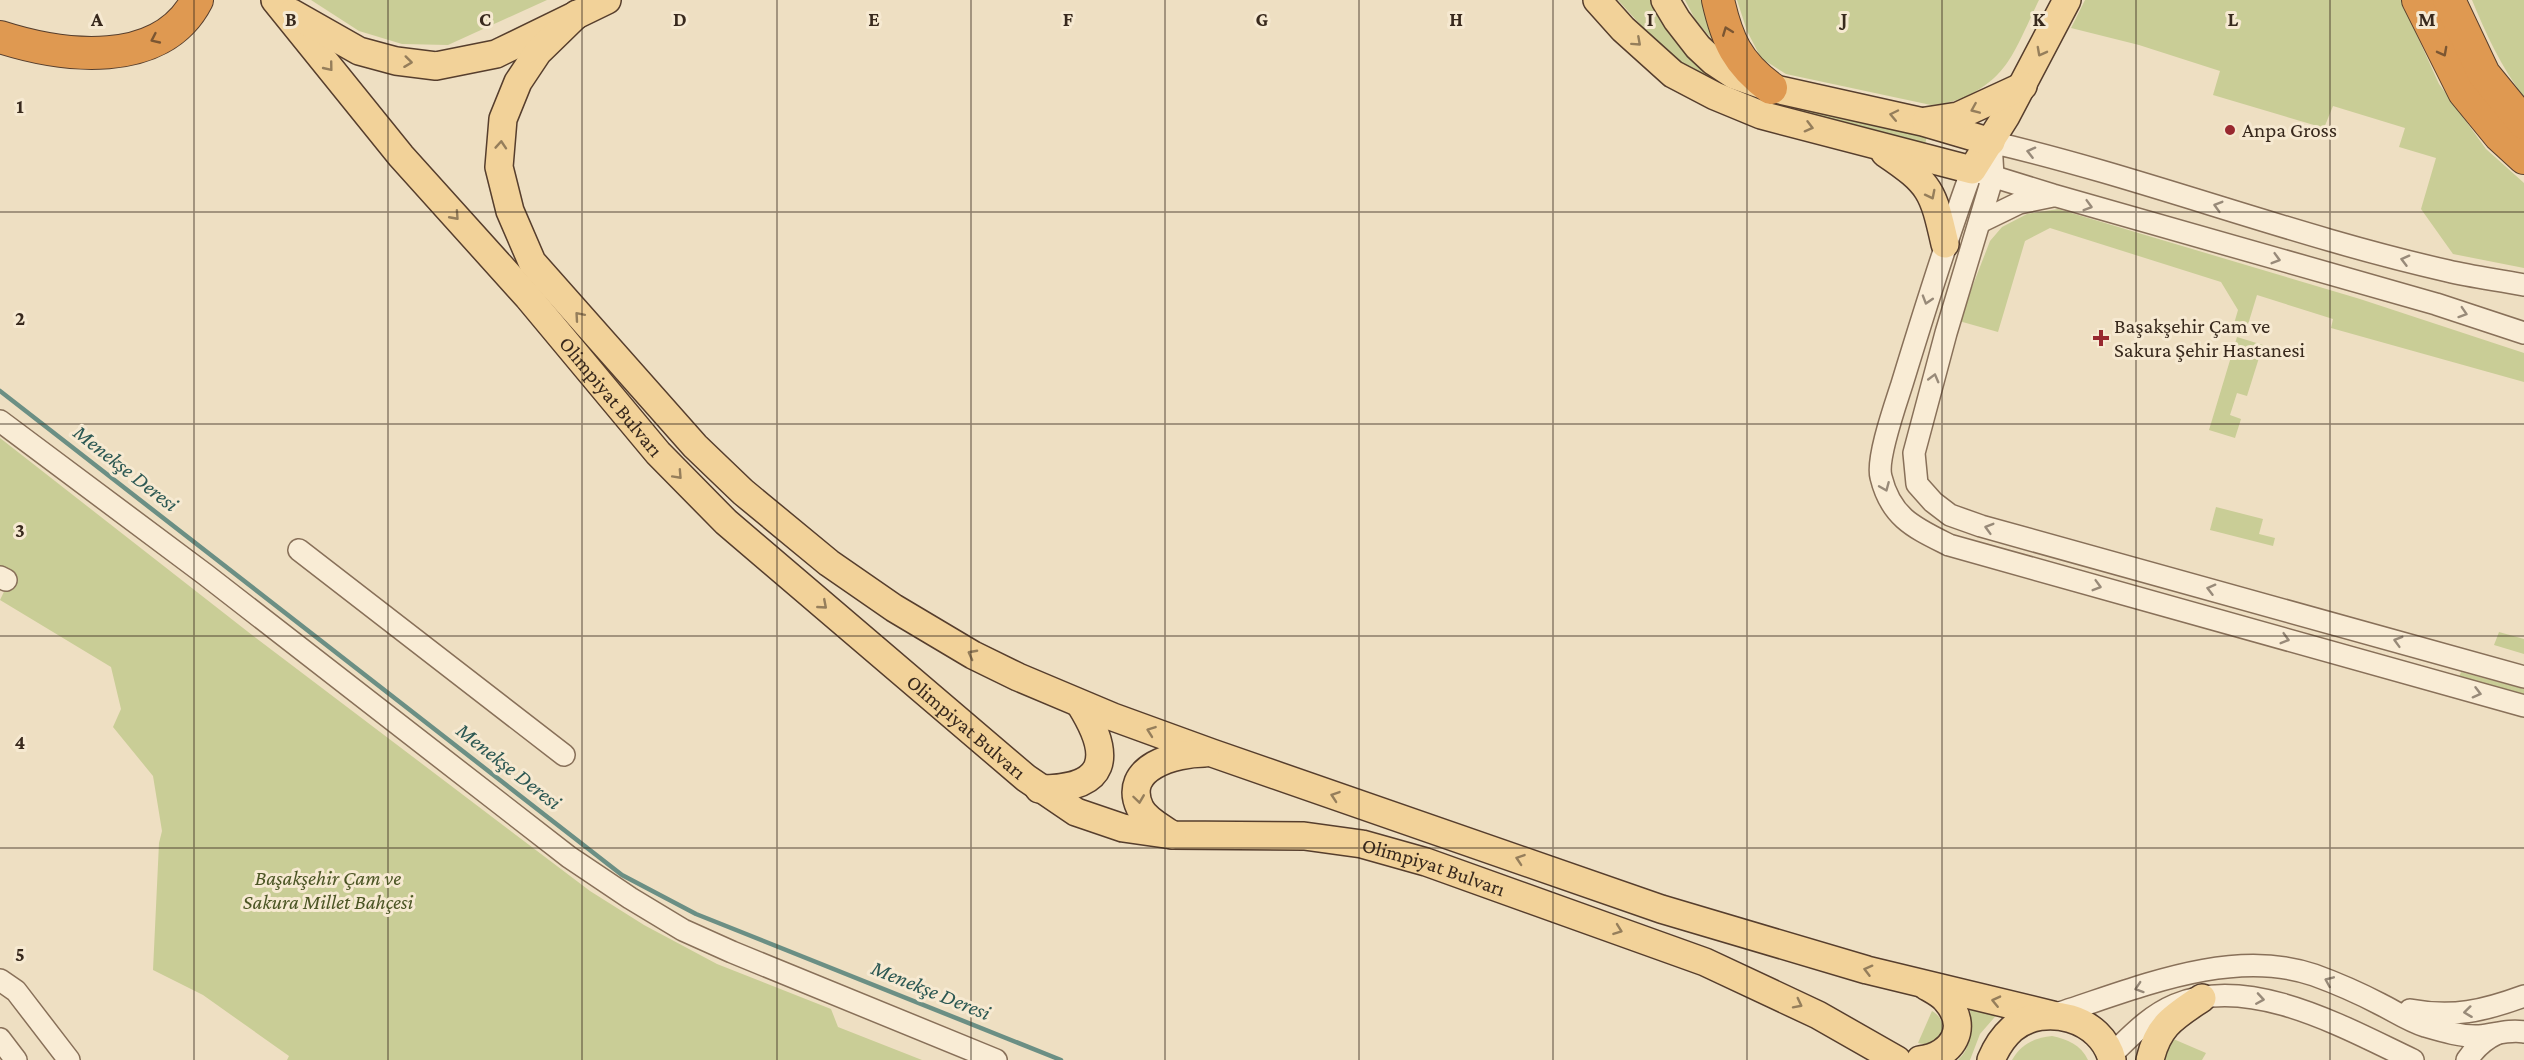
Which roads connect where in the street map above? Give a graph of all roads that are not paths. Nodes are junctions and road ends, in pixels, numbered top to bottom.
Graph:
1 (197, 0) edge
2 (607, 0) edge
3 (1597, 0) edge
4 (1665, 0) edge
5 (1718, 0) edge
6 (2067, 0) edge
7 (2418, 0) edge
8 (2449, 0) edge
9 (277, 3) edge
10 (578, 14) junction
11 (0, 37) edge
12 (2023, 86) junction
13 (1771, 88) junction
14 (1923, 122) junction
15 (2524, 123) edge
16 (1991, 142) junction
17 (1871, 144) junction
18 (2524, 158) edge
19 (1982, 173) junction
20 (2053, 195) junction
21 (1980, 222) junction
22 (1945, 244) junction
23 (2524, 285) edge
24 (2524, 333) edge
25 (0, 421) edge
26 (2046, 544) junction
27 (298, 550) dead end
28 (2041, 570) junction
29 (2524, 677) edge
30 (1080, 704) junction
31 (2524, 706) edge
32 (1212, 753) junction
33 (564, 755) dead end
34 (1039, 789) junction
35 (1172, 835) junction
36 (0, 980) edge
37 (1924, 984) junction
38 (2524, 996) edge
39 (2202, 998) junction
40 (2382, 1005) junction
41 (2053, 1015) junction
42 (2524, 1021) edge
43 (2514, 1032) edge
44 (0, 1039) edge
45 (2113, 1058) edge
46 (16, 1060) edge
47 (69, 1060) edge
48 (996, 1060) edge
49 (1905, 1060) edge
50 (1990, 1060) edge
51 (2150, 1060) edge
52 (2413, 1060) edge
53 (2467, 1060) edge

1 -> 11 highway
2 - 10 main road
3 -> 17 main road
4 - 13 main road
13 -> 5 highway
6 -> 12 main road
7 -> 18 highway
8 - 15 highway
9 -> 10 main road
9 -> 34 main road, Olimpiyat Bulvarı
30 -> 10 main road
12 -> 14 main road
12 - 16 main road
14 -> 13 main road
14 - 16 main road
16 - 19 main road
23 -> 16 street
17 - 19 main road
17 -> 22 main road
19 - 20 street
19 - 21 street
19 - 22 street
20 - 21 street
20 -> 24 street
26 -> 21 street
22 -> 28 street
25 - 48 street
26 - 28 street
29 -> 26 street
27 - 33 street
28 -> 31 street
32 -> 30 main road
30 - 34 main road
32 -> 35 main road
37 -> 32 main road
34 - 35 main road, Olimpiyat Bulvarı
35 -> 49 main road, Olimpiyat Bulvarı
36 - 47 street
41 -> 37 main road
37 - 49 main road
38 -> 40 street
39 - 45 street
39 - 51 main road
39 -> 52 street
40 -> 41 street
40 - 43 street
41 - 45 main road
41 - 50 main road
42 - 43 street
43 - 53 street
44 - 46 street

